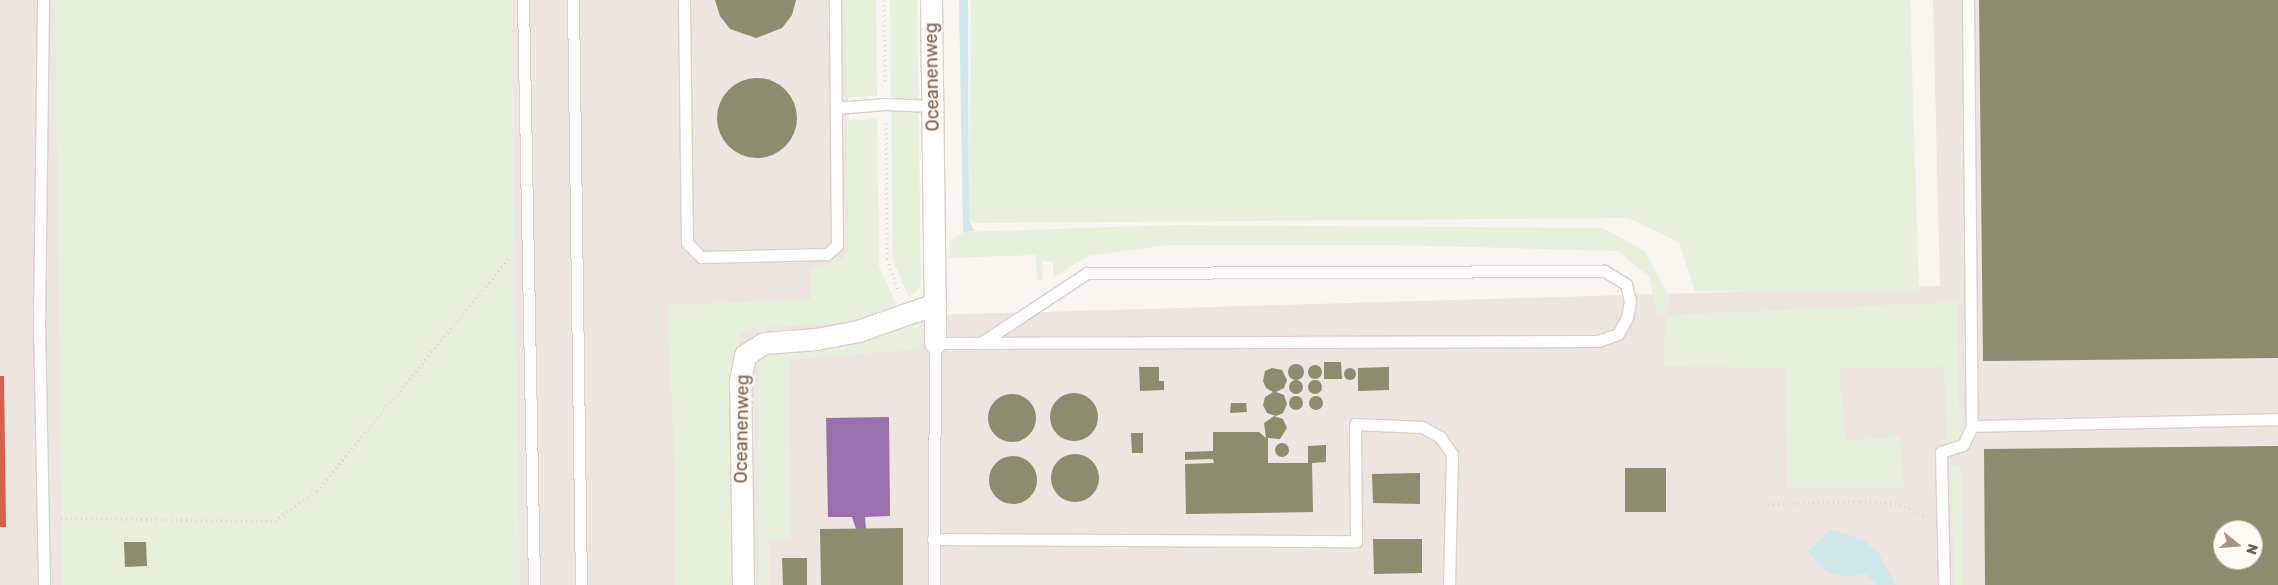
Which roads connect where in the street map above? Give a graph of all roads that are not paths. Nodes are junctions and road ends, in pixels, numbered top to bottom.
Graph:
1 (43, 0) edge
2 (523, 0) edge
3 (573, 0) edge
4 (684, 0) edge
5 (835, 0) edge
6 (931, 0) edge
7 (1968, 0) edge
8 (932, 106) junction
9 (836, 108) junction
10 (935, 304) junction
11 (935, 343) junction
12 (981, 343) junction
13 (2278, 419) edge
14 (1972, 426) junction
15 (933, 538) junction
16 (44, 585) edge
17 (534, 585) edge
18 (581, 585) edge
19 (743, 585) edge
20 (934, 585) edge
21 (1449, 585) edge
22 (1944, 585) edge

1 - 16 lane
2 - 17 lane
3 - 18 lane
4 - 9 lane
5 - 9 lane
6 - 8 street, Oceanenweg
7 - 14 lane
8 - 9 lane
8 - 10 street, Oceanenweg
10 - 11 street, Oceanenweg
10 - 19 street, Oceanenweg
11 - 12 lane
11 - 15 lane
12 - 12 lane
13 - 14 lane
14 - 22 lane
15 - 20 lane
15 - 21 lane

